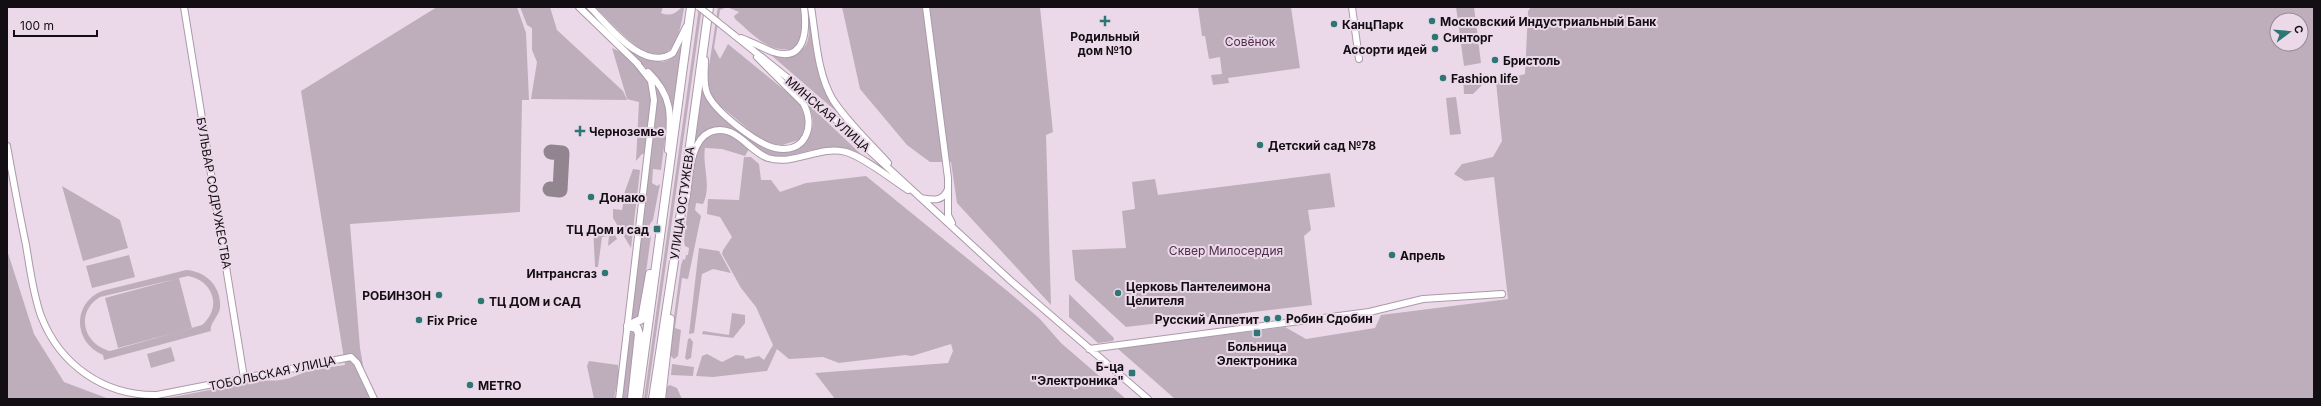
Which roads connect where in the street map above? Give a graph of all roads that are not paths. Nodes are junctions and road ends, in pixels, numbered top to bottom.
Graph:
1 (184, 7) edge
2 (579, 7) edge
3 (590, 7) edge
4 (691, 7) edge
5 (699, 7) edge
6 (709, 7) edge
7 (804, 7) edge
8 (811, 7) edge
9 (926, 7) edge
10 (1352, 7) edge
11 (690, 18) junction
12 (706, 33) junction
13 (734, 34) junction
14 (1359, 59) dead end
15 (636, 62) junction
16 (7, 146) edge
17 (910, 188) junction
18 (948, 189) junction
19 (922, 198) junction
20 (661, 224) junction
21 (953, 226) junction
22 (676, 248) junction
23 (1502, 294) dead end
24 (628, 326) junction
25 (1089, 349) junction
26 (244, 378) junction
27 (374, 399) edge
28 (619, 399) edge
29 (632, 399) edge
30 (638, 399) edge
31 (653, 399) edge
32 (661, 399) edge
33 (1148, 399) edge

1 - 26 street, БУЛЬВАР СОДРУЖЕСТВА
2 - 15 street
3 - 11 street
4 - 11 main road, УЛИЦА ОСТУЖЕВА
5 - 13 street, МИНСКАЯ УЛИЦА, bridge
6 - 12 main road, УЛИЦА ОСТУЖЕВА
7 - 13 street
8 - 17 street
9 - 18 street
10 - 14 street
11 - 20 main road, УЛИЦА ОСТУЖЕВА
12 - 13 street
12 - 22 main road, УЛИЦА ОСТУЖЕВА
13 - 17 street, МИНСКАЯ УЛИЦА
15 - 20 street
15 - 24 street
16 - 26 street, ТОБОЛЬСКАЯ УЛИЦА
17 - 19 street, МИНСКАЯ УЛИЦА
18 - 19 street
18 - 21 street
19 - 21 street, МИНСКАЯ УЛИЦА
19 - 22 street
20 - 24 main road
20 - 30 main road, УЛИЦА ОСТУЖЕВА
21 - 25 street, МИНСКАЯ УЛИЦА
22 - 31 main road, УЛИЦА ОСТУЖЕВА
22 - 32 main road
23 - 25 street
24 - 28 street
24 - 29 main road
25 - 33 street, МИНСКАЯ УЛИЦА
26 - 27 street, ТОБОЛЬСКАЯ УЛИЦА

